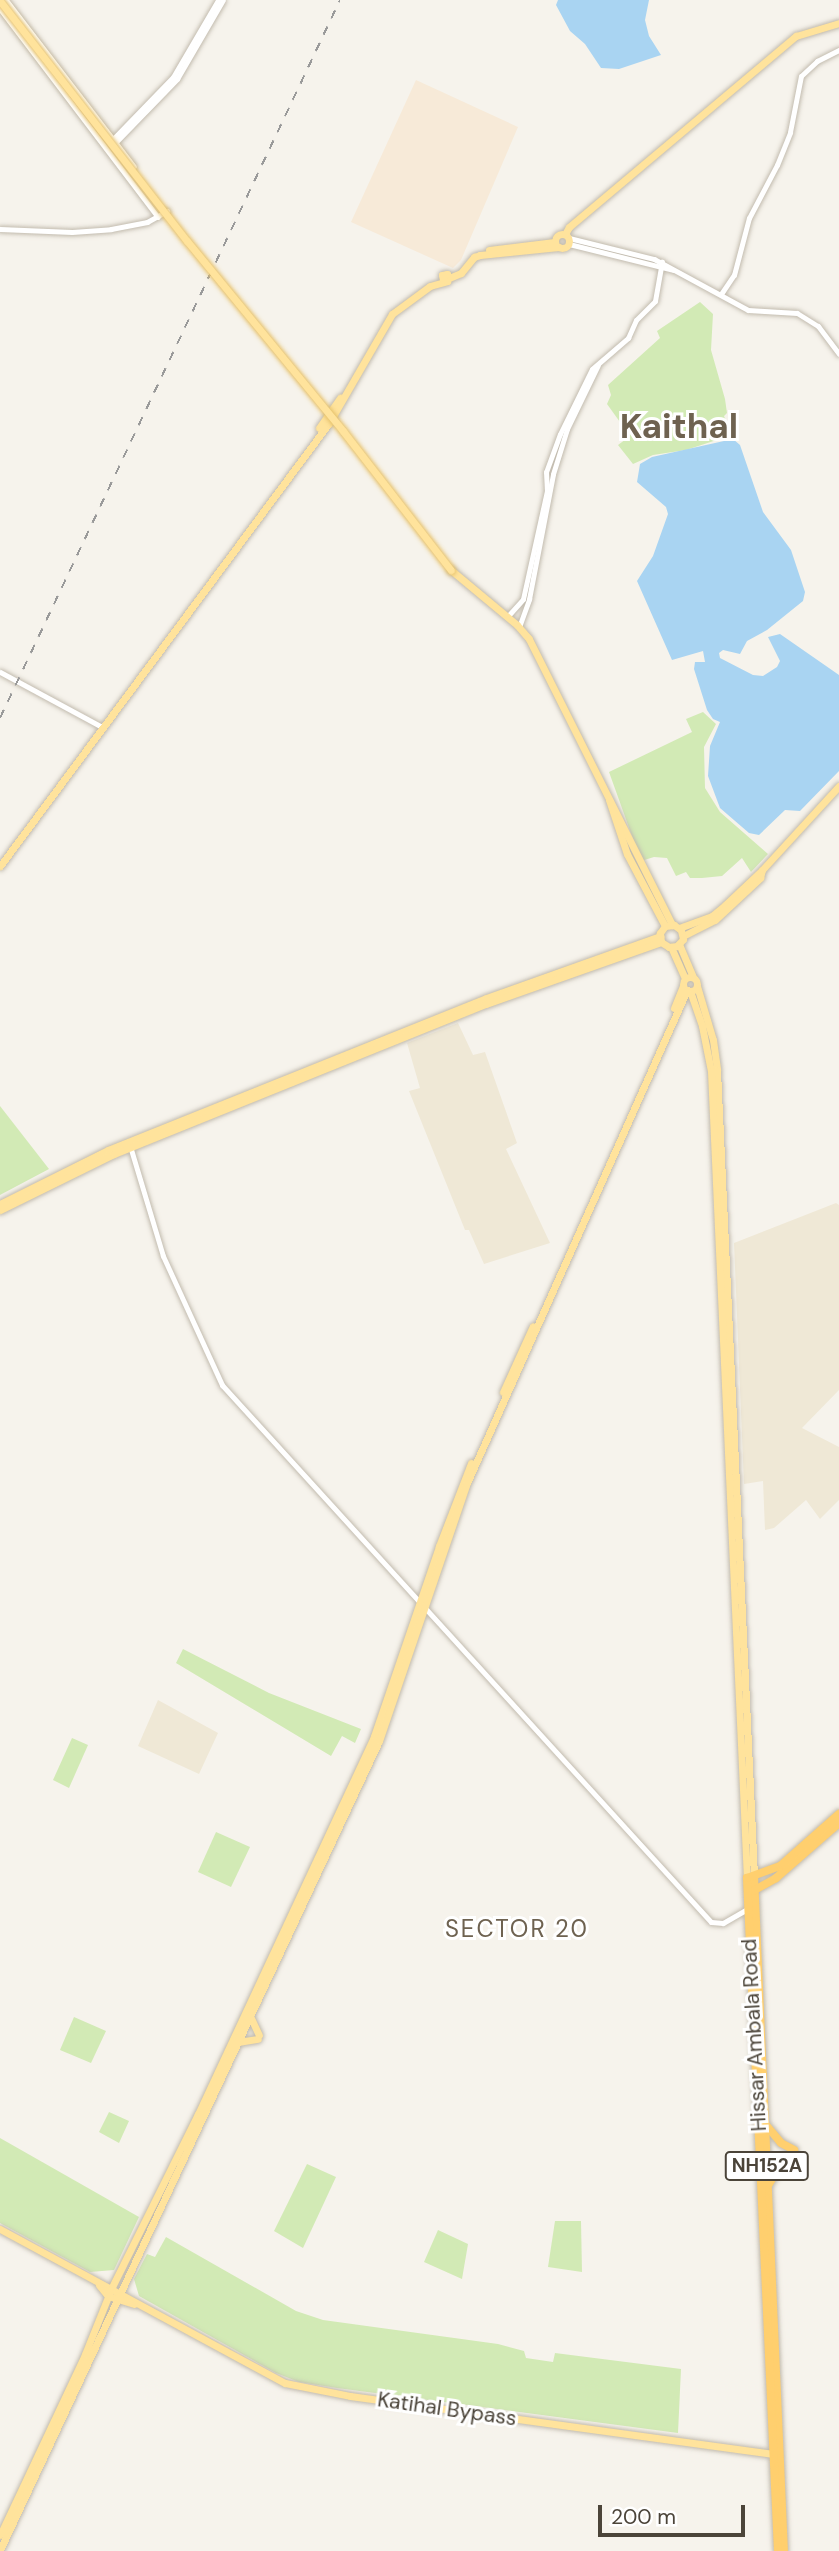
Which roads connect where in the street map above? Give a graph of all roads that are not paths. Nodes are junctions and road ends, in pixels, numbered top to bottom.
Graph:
1 (6, 0) edge
2 (221, 0) edge
3 (0, 1) edge
4 (0, 9) edge
5 (839, 23) edge
6 (839, 50) edge
7 (114, 141) junction
8 (106, 149) junction
9 (158, 217) junction
10 (0, 229) edge
11 (568, 239) junction
12 (557, 245) junction
13 (662, 265) junction
14 (721, 294) junction
15 (839, 354) edge
16 (598, 365) junction
17 (507, 617) junction
18 (519, 627) junction
19 (0, 672) edge
20 (100, 726) junction
21 (839, 786) edge
22 (0, 859) edge
23 (0, 866) edge
24 (675, 934) junction
25 (661, 939) junction
26 (689, 985) junction
27 (130, 1144) junction
28 (0, 1204) edge
29 (0, 1210) edge
30 (423, 1605) junction
31 (839, 1814) edge
32 (839, 1824) edge
33 (751, 1877) junction
34 (751, 1892) junction
35 (752, 1907) junction
36 (250, 2016) junction
37 (238, 2042) junction
38 (766, 2125) junction
39 (768, 2186) junction
40 (0, 2229) edge
41 (99, 2285) junction
42 (112, 2287) junction
43 (108, 2296) junction
44 (120, 2297) junction
45 (776, 2455) junction
46 (0, 2535) edge
47 (0, 2550) edge
48 (778, 2551) edge
49 (784, 2551) edge

1 - 7 street
2 - 7 street
3 - 17 main road, Hissar Ambala Road, bridge
4 - 8 street
5 - 11 main road
6 - 14 street
7 - 8 street
7 - 9 street
8 - 9 street
9 - 10 street
11 - 12 main road
11 - 12 main road
11 - 13 street
12 - 20 main road
13 - 14 street
13 - 16 street
14 - 15 street
16 - 17 street
16 - 18 street
17 - 18 main road, Hissar Ambala Road
18 - 24 main road, Hissar Ambala Road
19 - 20 street
20 - 22 main road
20 - 23 main road
21 - 24 main road
24 - 25 main road
24 - 25 main road
24 - 26 main road, Hissar Ambala Road
25 - 27 main road
26 - 30 main road
26 - 33 main road, Hissar Ambala Road
27 - 28 main road
27 - 29 main road
27 - 30 street
30 - 35 street
30 - 36 main road
30 - 42 main road
31 - 33 highway
32 - 34 highway
33 - 34 highway, Hissar Ambala Road / NH152A
34 - 35 highway, Hissar Ambala Road / NH152A
35 - 38 highway, Hissar Ambala Road / NH152A
35 - 45 highway, Hissar Ambala Road / NH152A
36 - 37 main road
36 - 37 main road
37 - 44 main road
38 - 39 highway, Hissar Ambala Road / NH152A
38 - 39 highway
39 - 45 highway, Hissar Ambala Road / NH152A
40 - 41 main road, Katihal Bypass
41 - 42 main road, Katihal Bypass
41 - 43 main road, Katihal Bypass
42 - 43 main road
42 - 44 main road, Katihal Bypass
43 - 44 main road, Katihal Bypass
43 - 46 main road
44 - 45 main road, Katihal Bypass
44 - 47 main road
45 - 48 highway, Hissar Ambala Road / NH152A
45 - 49 highway, Hissar Ambala Road / NH152A

